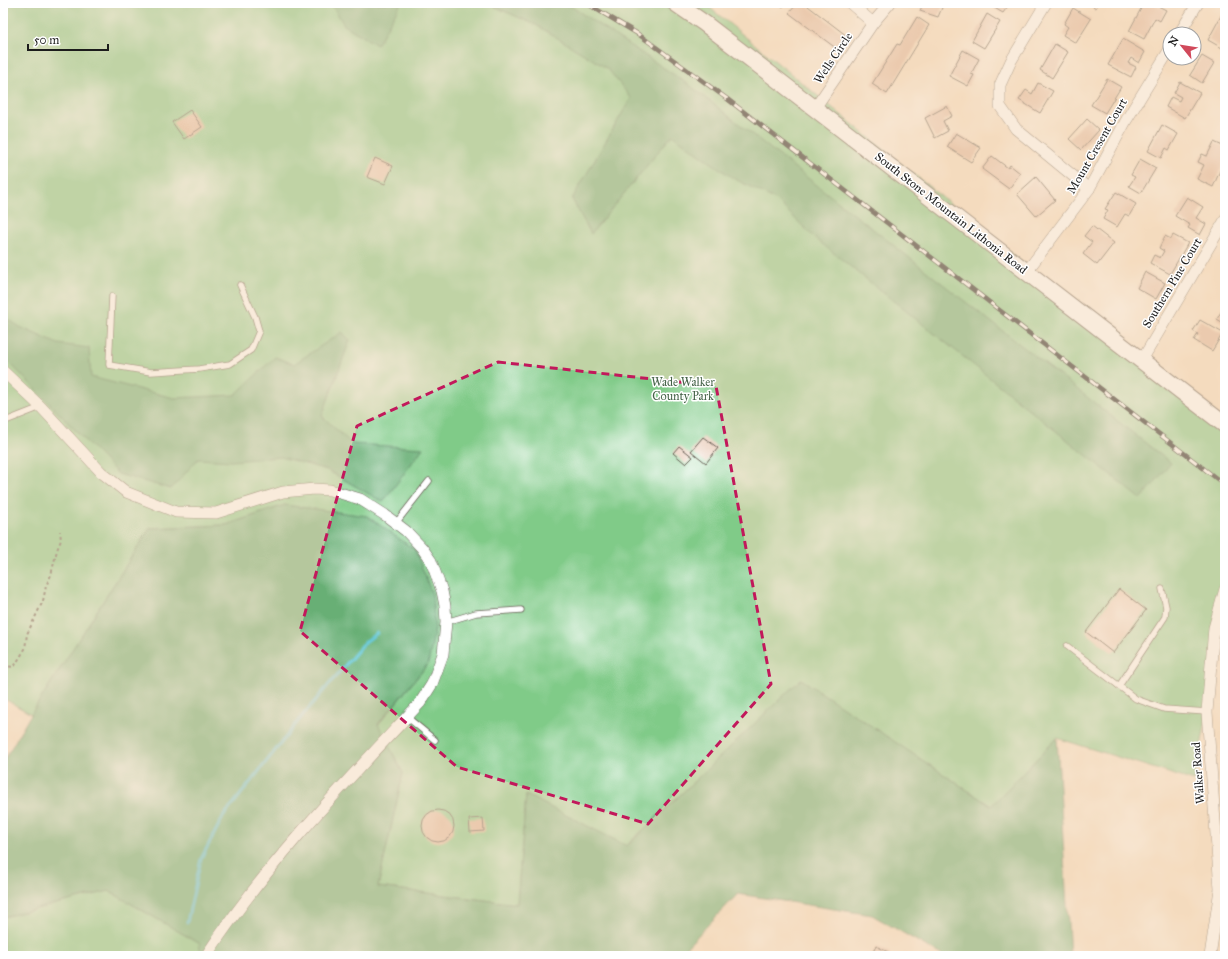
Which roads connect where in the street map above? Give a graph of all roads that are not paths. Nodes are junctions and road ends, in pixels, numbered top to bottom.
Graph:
1 (675, 3) edge
2 (850, 3) edge
3 (890, 3) edge
4 (1046, 3) edge
5 (1198, 3) edge
6 (873, 23) junction
7 (1184, 26) edge
8 (1162, 62) edge
9 (815, 108) junction
10 (1089, 189) junction
11 (1225, 220) edge
12 (1027, 271) junction
13 (240, 286) dead end
14 (112, 296) dead end
15 (1142, 360) junction
16 (3, 371) edge
17 (40, 407) junction
18 (3, 422) edge
19 (1225, 425) edge
20 (429, 481) dead end
21 (396, 523) junction
22 (1162, 589) dead end
23 (1225, 590) edge
24 (520, 610) dead end
25 (446, 622) junction
26 (1066, 646) dead end
27 (1119, 686) junction
28 (1207, 712) junction
29 (407, 717) junction
30 (435, 740) dead end
31 (206, 956) edge
32 (1210, 956) edge

1 - 9 main road, South Stone Mountain Lithonia Road
2 - 6 street
3 - 6 street, Wells Circle
4 - 10 street
5 - 7 street
6 - 9 street, Wells Circle
8 - 10 street, Mount Cresent Court
9 - 12 main road, South Stone Mountain Lithonia Road
10 - 12 street, Mount Cresent Court
11 - 15 street, Southern Pine Court
12 - 15 main road, South Stone Mountain Lithonia Road
13 - 14 lane
15 - 19 main road, South Stone Mountain Lithonia Road
16 - 17 street
17 - 18 lane
17 - 21 street
20 - 21 lane
21 - 25 street
22 - 27 lane
23 - 28 street, Walker Road
24 - 25 lane
25 - 29 street
26 - 27 lane
27 - 28 lane
28 - 32 street, Walker Road
29 - 30 lane
29 - 31 street

